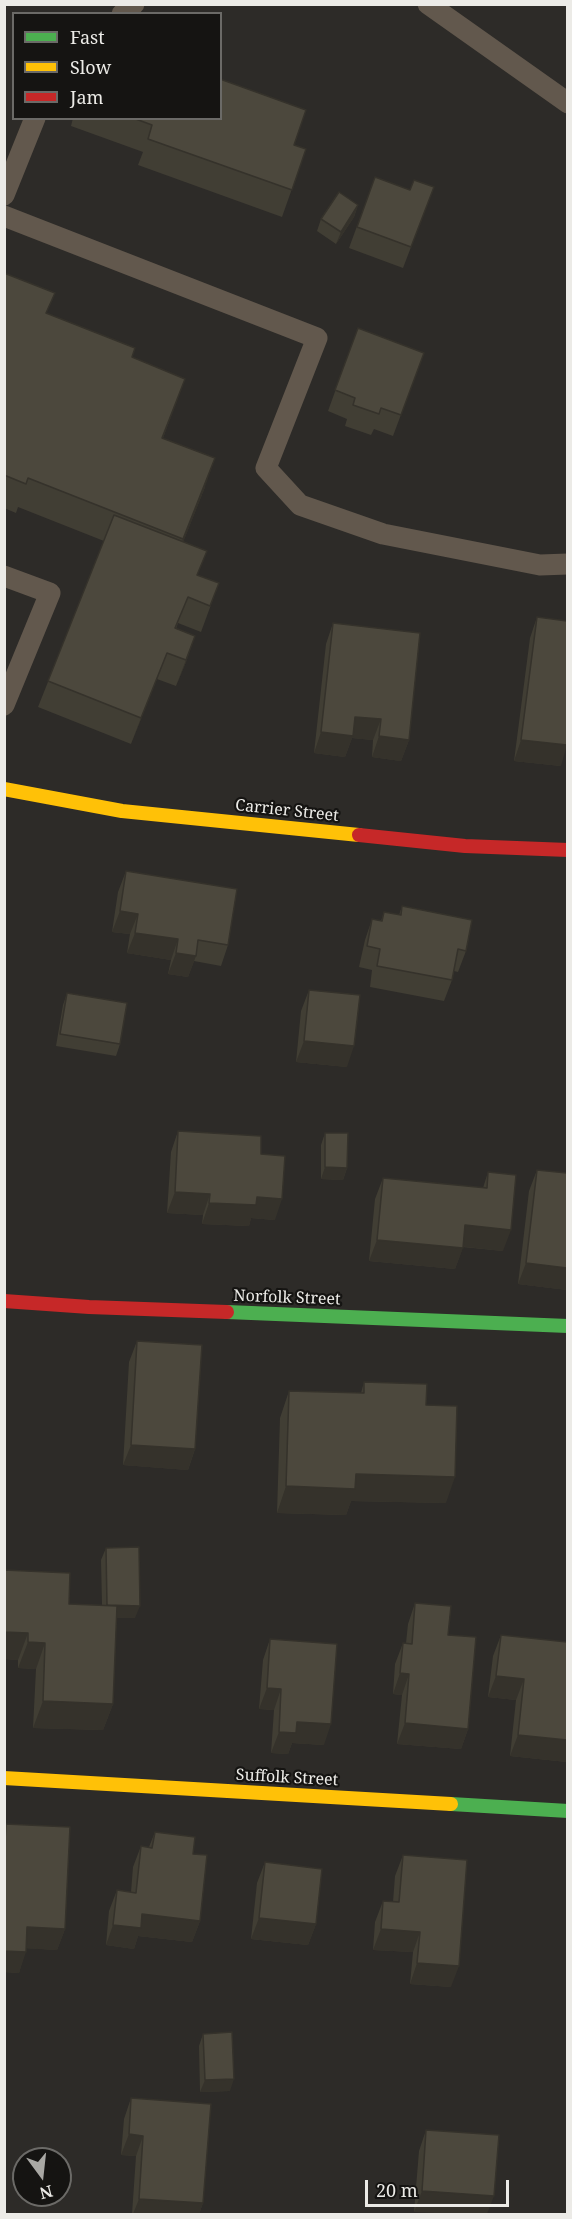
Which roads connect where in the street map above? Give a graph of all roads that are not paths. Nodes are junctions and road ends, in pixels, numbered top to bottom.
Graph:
1 (428, 4) edge
2 (567, 103) edge
3 (35, 120) edge
4 (4, 195) edge
5 (4, 216) edge
6 (567, 564) edge
7 (4, 576) edge
8 (4, 705) edge
9 (4, 789) edge
10 (567, 850) edge
11 (4, 1301) edge
12 (567, 1326) edge
13 (4, 1778) edge
14 (567, 1811) edge

1 - 2 lane
3 - 4 lane
5 - 6 lane
7 - 8 lane
9 - 10 street, Carrier Street
11 - 12 street, Norfolk Street
13 - 14 street, Suffolk Street

